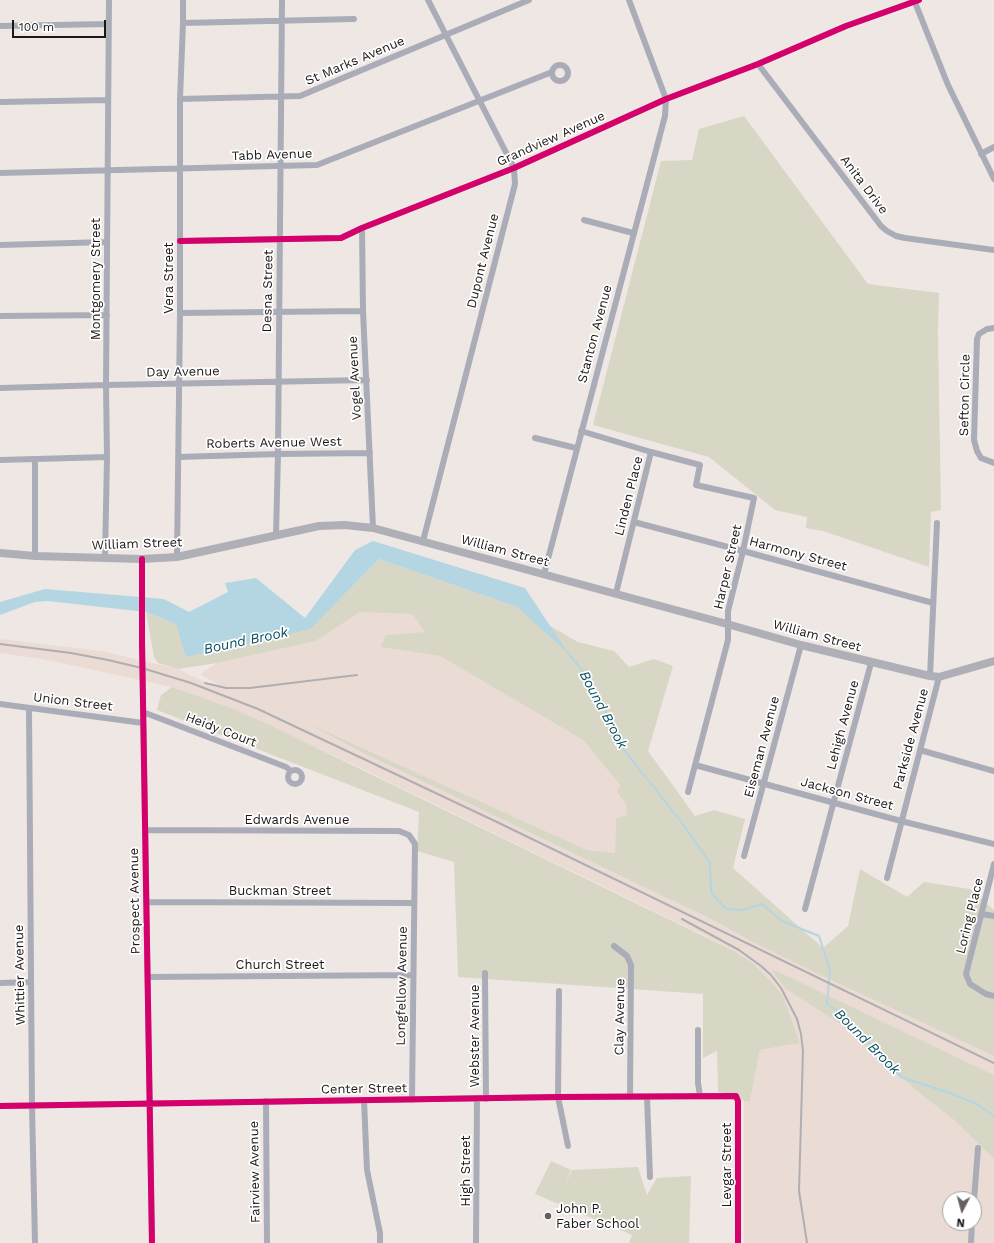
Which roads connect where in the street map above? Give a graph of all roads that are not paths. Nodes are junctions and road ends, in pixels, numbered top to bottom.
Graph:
1 (109, 0) edge
2 (182, 0) edge
3 (282, 0) edge
4 (428, 0) edge
5 (529, 0) edge
6 (629, 0) edge
7 (916, 0) edge
8 (354, 19) dead end
9 (283, 21) junction
10 (108, 24) junction
11 (183, 24) junction
12 (0, 26) edge
13 (445, 35) junction
14 (758, 64) junction
15 (552, 72) dead end
16 (282, 97) junction
17 (180, 99) junction
18 (108, 100) junction
19 (666, 100) junction
20 (479, 101) junction
21 (0, 102) edge
22 (994, 148) edge
23 (981, 154) junction
24 (281, 166) junction
25 (180, 168) junction
26 (514, 168) junction
27 (107, 170) junction
28 (0, 172) edge
29 (994, 179) edge
30 (584, 220) dead end
31 (362, 228) junction
32 (633, 233) junction
33 (280, 238) junction
34 (180, 241) junction
35 (107, 242) junction
36 (0, 245) edge
37 (994, 250) edge
38 (363, 311) junction
39 (279, 312) junction
40 (180, 313) junction
41 (106, 315) junction
42 (0, 316) edge
43 (994, 328) edge
44 (367, 380) junction
45 (278, 382) junction
46 (179, 383) junction
47 (106, 385) junction
48 (0, 388) edge
49 (581, 431) junction
50 (535, 438) dead end
51 (576, 448) junction
52 (370, 452) junction
53 (650, 452) junction
54 (278, 454) junction
55 (107, 457) junction
56 (178, 457) junction
57 (35, 459) junction
58 (0, 460) edge
59 (994, 463) edge
60 (634, 522) junction
61 (937, 523) dead end
62 (373, 528) junction
63 (276, 535) junction
64 (423, 541) junction
65 (743, 551) junction
66 (0, 552) edge
67 (35, 556) junction
68 (177, 557) junction
69 (105, 558) junction
70 (142, 559) junction
71 (544, 574) junction
72 (616, 593) junction
73 (933, 603) junction
74 (727, 624) junction
75 (801, 645) junction
76 (994, 660) edge
77 (871, 662) junction
78 (930, 676) junction
79 (939, 677) junction
80 (0, 704) edge
81 (29, 708) junction
82 (143, 712) junction
83 (143, 723) junction
84 (920, 750) junction
85 (695, 765) junction
86 (290, 771) dead end
87 (994, 771) edge
88 (764, 782) junction
89 (688, 792) dead end
90 (833, 802) junction
91 (901, 820) junction
92 (145, 830) junction
93 (994, 844) edge
94 (744, 856) dead end
95 (994, 864) edge
96 (414, 872) joint
97 (887, 878) dead end
98 (146, 902) junction
99 (414, 903) junction
100 (806, 909) dead end
101 (982, 914) junction
102 (994, 916) edge
103 (614, 946) dead end
104 (486, 973) dead end
105 (413, 975) junction
106 (148, 977) junction
107 (31, 982) junction
108 (0, 983) edge
109 (559, 991) dead end
110 (994, 996) edge
111 (698, 1030) dead end
112 (700, 1096) junction
113 (728, 1096) joint
114 (558, 1097) junction
115 (630, 1097) junction
116 (647, 1097) junction
117 (477, 1099) junction
118 (486, 1099) junction
119 (364, 1100) junction
120 (412, 1100) junction
121 (266, 1101) junction
122 (150, 1103) junction
123 (0, 1106) edge
124 (32, 1106) junction
125 (568, 1146) dead end
126 (978, 1148) dead end
127 (650, 1177) dead end
128 (975, 1191) edge
129 (972, 1231) edge
130 (35, 1243) edge
131 (152, 1243) edge
132 (267, 1243) edge
133 (380, 1243) edge
134 (476, 1243) edge
135 (738, 1243) edge
136 (971, 1243) edge

1 - 10 street, Montgomery Street
2 - 11 street, Vera Street
3 - 9 street, Desna Street
4 - 13 street, Dupont Avenue
5 - 13 street, St Marks Avenue
6 - 19 street
7 - 14 street, Grandview Avenue
7 - 23 street
8 - 9 street
9 - 11 street
9 - 16 street, Desna Street
10 - 12 street
10 - 18 street, Montgomery Street
11 - 17 street, Vera Street
13 - 16 street, St Marks Avenue
13 - 20 street, Dupont Avenue
14 - 19 street, Grandview Avenue
14 - 37 street, Anita Drive
15 - 20 street, Tabb Avenue
16 - 17 street, St Marks Avenue
16 - 24 street, Desna Street
17 - 25 street, Vera Street
18 - 21 street
18 - 27 street, Montgomery Street
19 - 26 street, Grandview Avenue
19 - 32 street, Stanton Avenue
20 - 24 street, Tabb Avenue
20 - 26 street, Dupont Avenue
22 - 23 street
23 - 29 street
24 - 25 street, Tabb Avenue
24 - 33 street, Desna Street
25 - 27 street, Tabb Avenue
25 - 34 street, Vera Street
26 - 31 street, Grandview Avenue
26 - 64 street, Dupont Avenue
27 - 28 street, Tabb Avenue
27 - 35 street, Montgomery Street
30 - 32 street
31 - 33 street, Grandview Avenue
31 - 38 street, Vogel Avenue
32 - 49 street, Stanton Avenue
33 - 34 street, Grandview Avenue
33 - 39 street, Desna Street
34 - 40 street, Vera Street
35 - 36 street
35 - 41 street, Montgomery Street
38 - 39 street
38 - 44 street, Vogel Avenue
39 - 40 street
39 - 45 street, Desna Street
40 - 46 street, Vera Street
41 - 42 street
41 - 47 street, Montgomery Street
43 - 59 street, Sefton Circle
44 - 45 street, Day Avenue
44 - 52 street, Vogel Avenue
45 - 46 street, Day Avenue
45 - 54 street, Desna Street
46 - 47 street, Day Avenue
46 - 56 street, Vera Street
47 - 48 street, Day Avenue
47 - 55 street, Montgomery Street
49 - 51 street, Stanton Avenue
49 - 53 street, Linden Place
50 - 51 street
51 - 71 street, Stanton Avenue
52 - 54 street, Roberts Avenue West
52 - 62 street, Vogel Avenue
53 - 60 street, Linden Place
53 - 65 street, Harper Street
54 - 56 street, Roberts Avenue West
54 - 63 street, Desna Street
55 - 57 street
55 - 69 street, Montgomery Street
56 - 68 street, Vera Street
57 - 58 street
57 - 67 street
60 - 65 street, Harmony Street
60 - 72 street, Linden Place
61 - 73 street, Parkside Avenue
62 - 63 main road, William Street
62 - 64 main road, William Street
63 - 68 main road, William Street
64 - 71 main road, William Street
65 - 73 street, Harmony Street
65 - 74 street, Harper Street
66 - 67 main road, William Street
67 - 69 main road, William Street
68 - 70 main road, William Street
69 - 70 main road, William Street
70 - 82 street, Prospect Avenue
71 - 72 main road, William Street
72 - 74 main road, William Street
73 - 78 street, Parkside Avenue
74 - 75 main road, William Street
74 - 85 street, Harper Street
75 - 77 main road, William Street
75 - 88 street, Eiseman Avenue
76 - 79 main road, William Street
77 - 78 main road, William Street
77 - 90 street, Lehigh Avenue
78 - 79 main road, William Street
79 - 84 street, Parkside Avenue
80 - 81 street, Union Street
81 - 83 street, Union Street
81 - 107 street, Whittier Avenue
82 - 83 street, Prospect Avenue
82 - 86 street, Heidy Court
83 - 92 street, Prospect Avenue
84 - 87 street
84 - 91 street, Parkside Avenue
85 - 88 street, Jackson Street
85 - 89 street, Harper Street
88 - 90 street, Jackson Street
88 - 94 street, Eiseman Avenue
90 - 91 street, Jackson Street
90 - 100 street, Lehigh Avenue
91 - 93 street, Jackson Street
91 - 97 street, Parkside Avenue
92 - 96 street, Edwards Avenue
92 - 98 street, Prospect Avenue
95 - 101 street, Loring Place
96 - 99 street, Longfellow Avenue
98 - 99 street, Buckman Street
98 - 106 street, Prospect Avenue
99 - 105 street, Longfellow Avenue
101 - 102 street
101 - 110 street, Loring Place
103 - 115 street, Clay Avenue
104 - 118 street, Webster Avenue
105 - 106 street, Church Street
105 - 120 street, Longfellow Avenue
106 - 122 street, Prospect Avenue
107 - 108 street
107 - 124 street, Whittier Avenue
109 - 114 street
111 - 112 street
112 - 113 street, Center Street
112 - 116 street, Center Street
113 - 135 street, Levgar Street
114 - 115 street, Center Street
114 - 118 street, Center Street
114 - 125 street
115 - 116 street, Center Street
116 - 127 street
117 - 118 street, Center Street
117 - 120 street, Center Street
117 - 134 street, High Street
119 - 120 street, Center Street
119 - 121 street, Center Street
119 - 133 street
121 - 122 street, Center Street
121 - 132 street, Fairview Avenue
122 - 124 street, Center Street
122 - 131 street, Prospect Avenue
123 - 124 street, Center Street
124 - 130 street, Whittier Avenue
126 - 128 street
129 - 136 street

